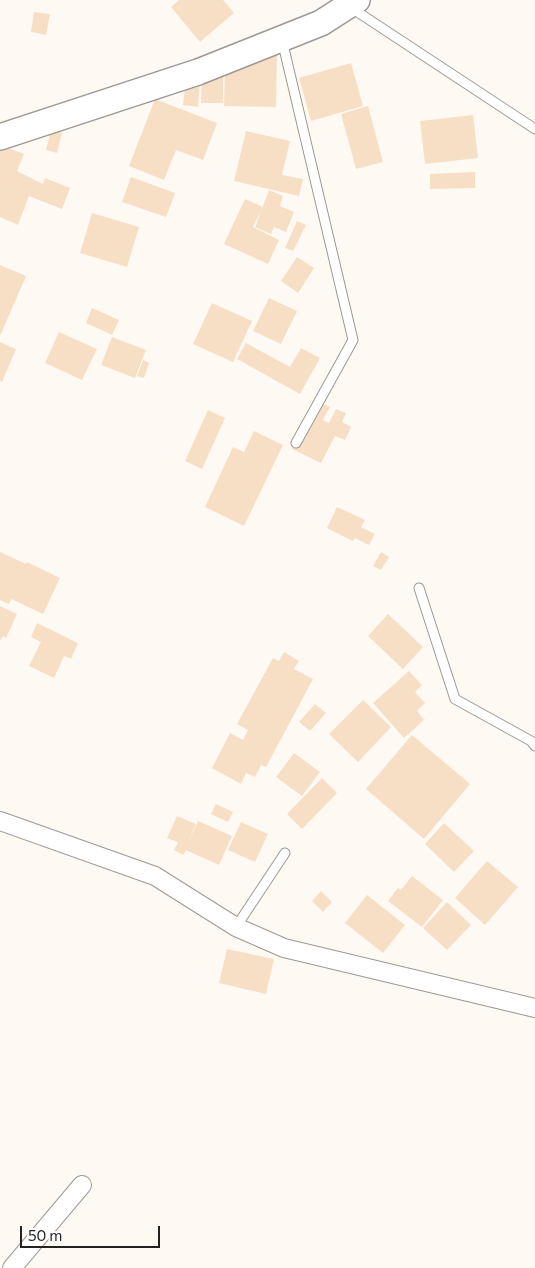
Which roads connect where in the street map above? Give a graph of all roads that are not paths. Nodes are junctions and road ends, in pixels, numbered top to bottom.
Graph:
1 (353, 3) edge
2 (282, 40) junction
3 (535, 129) edge
4 (0, 137) edge
5 (296, 444) dead end
6 (418, 588) dead end
7 (535, 746) edge
8 (0, 821) edge
9 (285, 853) dead end
10 (236, 927) junction
11 (535, 1008) edge
12 (82, 1184) dead end
13 (12, 1268) edge

1 - 2 street
1 - 3 lane
2 - 4 street
2 - 5 lane
6 - 7 lane
8 - 10 street
9 - 10 lane
10 - 11 street
12 - 13 street

